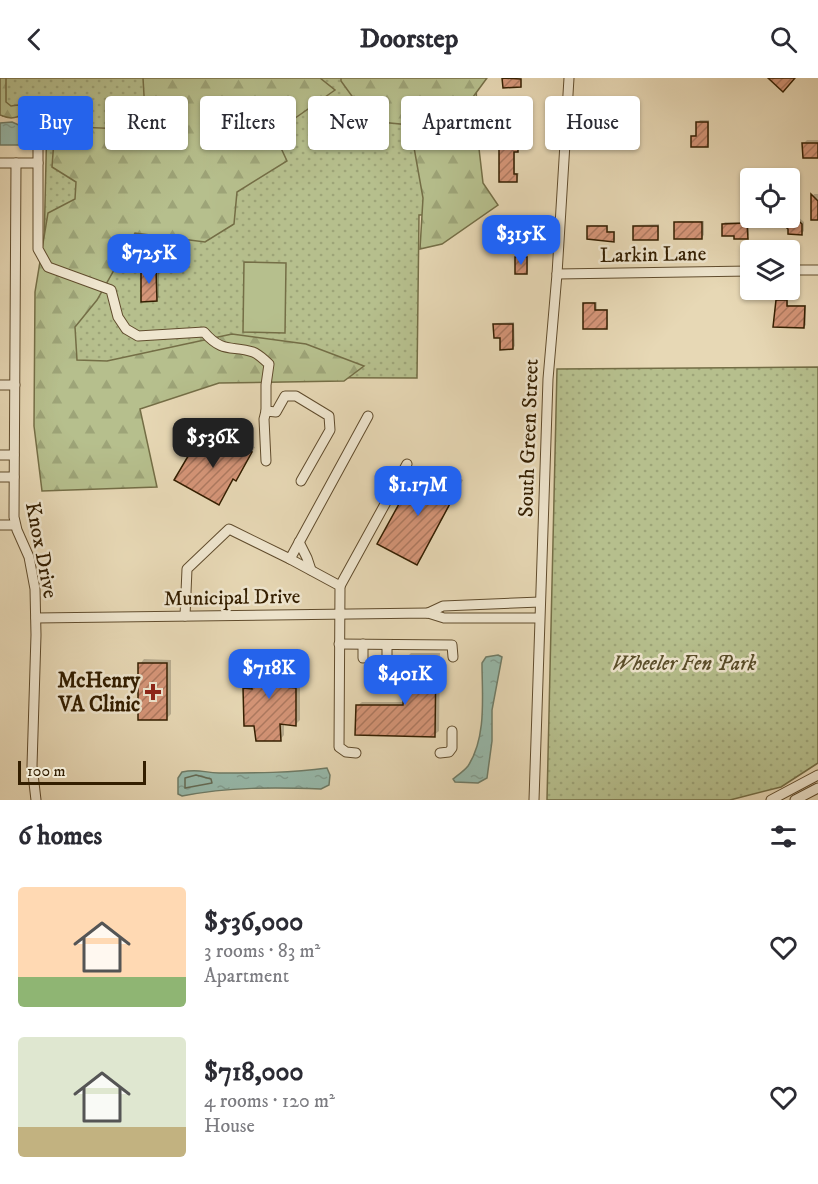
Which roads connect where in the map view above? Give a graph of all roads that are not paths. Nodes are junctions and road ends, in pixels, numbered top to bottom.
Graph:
1 (569, 78) edge
2 (38, 150) edge
3 (0, 163) edge
4 (16, 163) junction
5 (38, 163) junction
6 (800, 270) edge
7 (818, 270) edge
8 (740, 271) edge
9 (557, 274) junction
10 (0, 385) edge
11 (15, 385) junction
12 (266, 411) junction
13 (369, 416) dead end
14 (0, 454) edge
15 (14, 455) junction
16 (266, 461) dead end
17 (407, 464) dead end
18 (0, 477) edge
19 (14, 477) junction
20 (301, 481) dead end
21 (0, 525) edge
22 (15, 525) junction
23 (299, 542) junction
24 (290, 559) junction
25 (310, 570) junction
26 (340, 586) junction
27 (540, 602) junction
28 (428, 613) junction
29 (339, 614) junction
30 (185, 616) junction
31 (36, 618) junction
32 (539, 618) junction
33 (339, 644) junction
34 (363, 644) junction
35 (387, 645) junction
36 (453, 657) dead end
37 (363, 658) dead end
38 (387, 658) dead end
39 (452, 731) dead end
40 (356, 753) dead end
41 (441, 753) dead end
42 (818, 775) edge
43 (818, 788) edge
44 (36, 800) edge
45 (534, 800) edge
46 (771, 800) edge
47 (795, 800) edge

1 - 9 street, South Green Street
2 - 5 street
3 - 4 street
4 - 5 street
4 - 11 street, Knox Drive
5 - 12 street
6 - 7 street
8 - 9 street, Larkin Lane
9 - 27 street, South Green Street
10 - 11 street
11 - 15 street, Knox Drive
12 - 16 street
12 - 20 street
13 - 23 street
14 - 15 street
15 - 19 street, Knox Drive
17 - 26 street
18 - 19 street
19 - 22 street, Knox Drive
21 - 22 street
22 - 31 street, Knox Drive
23 - 24 street
23 - 25 street
24 - 25 street
24 - 30 street
25 - 26 street
26 - 29 street
27 - 28 street, Municipal Drive
27 - 32 street, South Green Street
28 - 29 street, Municipal Drive
28 - 32 street, Municipal Drive
29 - 30 street, Municipal Drive
29 - 33 street
30 - 31 street, Municipal Drive
31 - 44 street, Knox Drive
32 - 45 street, South Green Street
33 - 34 street
33 - 40 street
34 - 35 street
34 - 37 street
35 - 36 street
35 - 38 street
39 - 41 street
42 - 46 street
43 - 47 street

